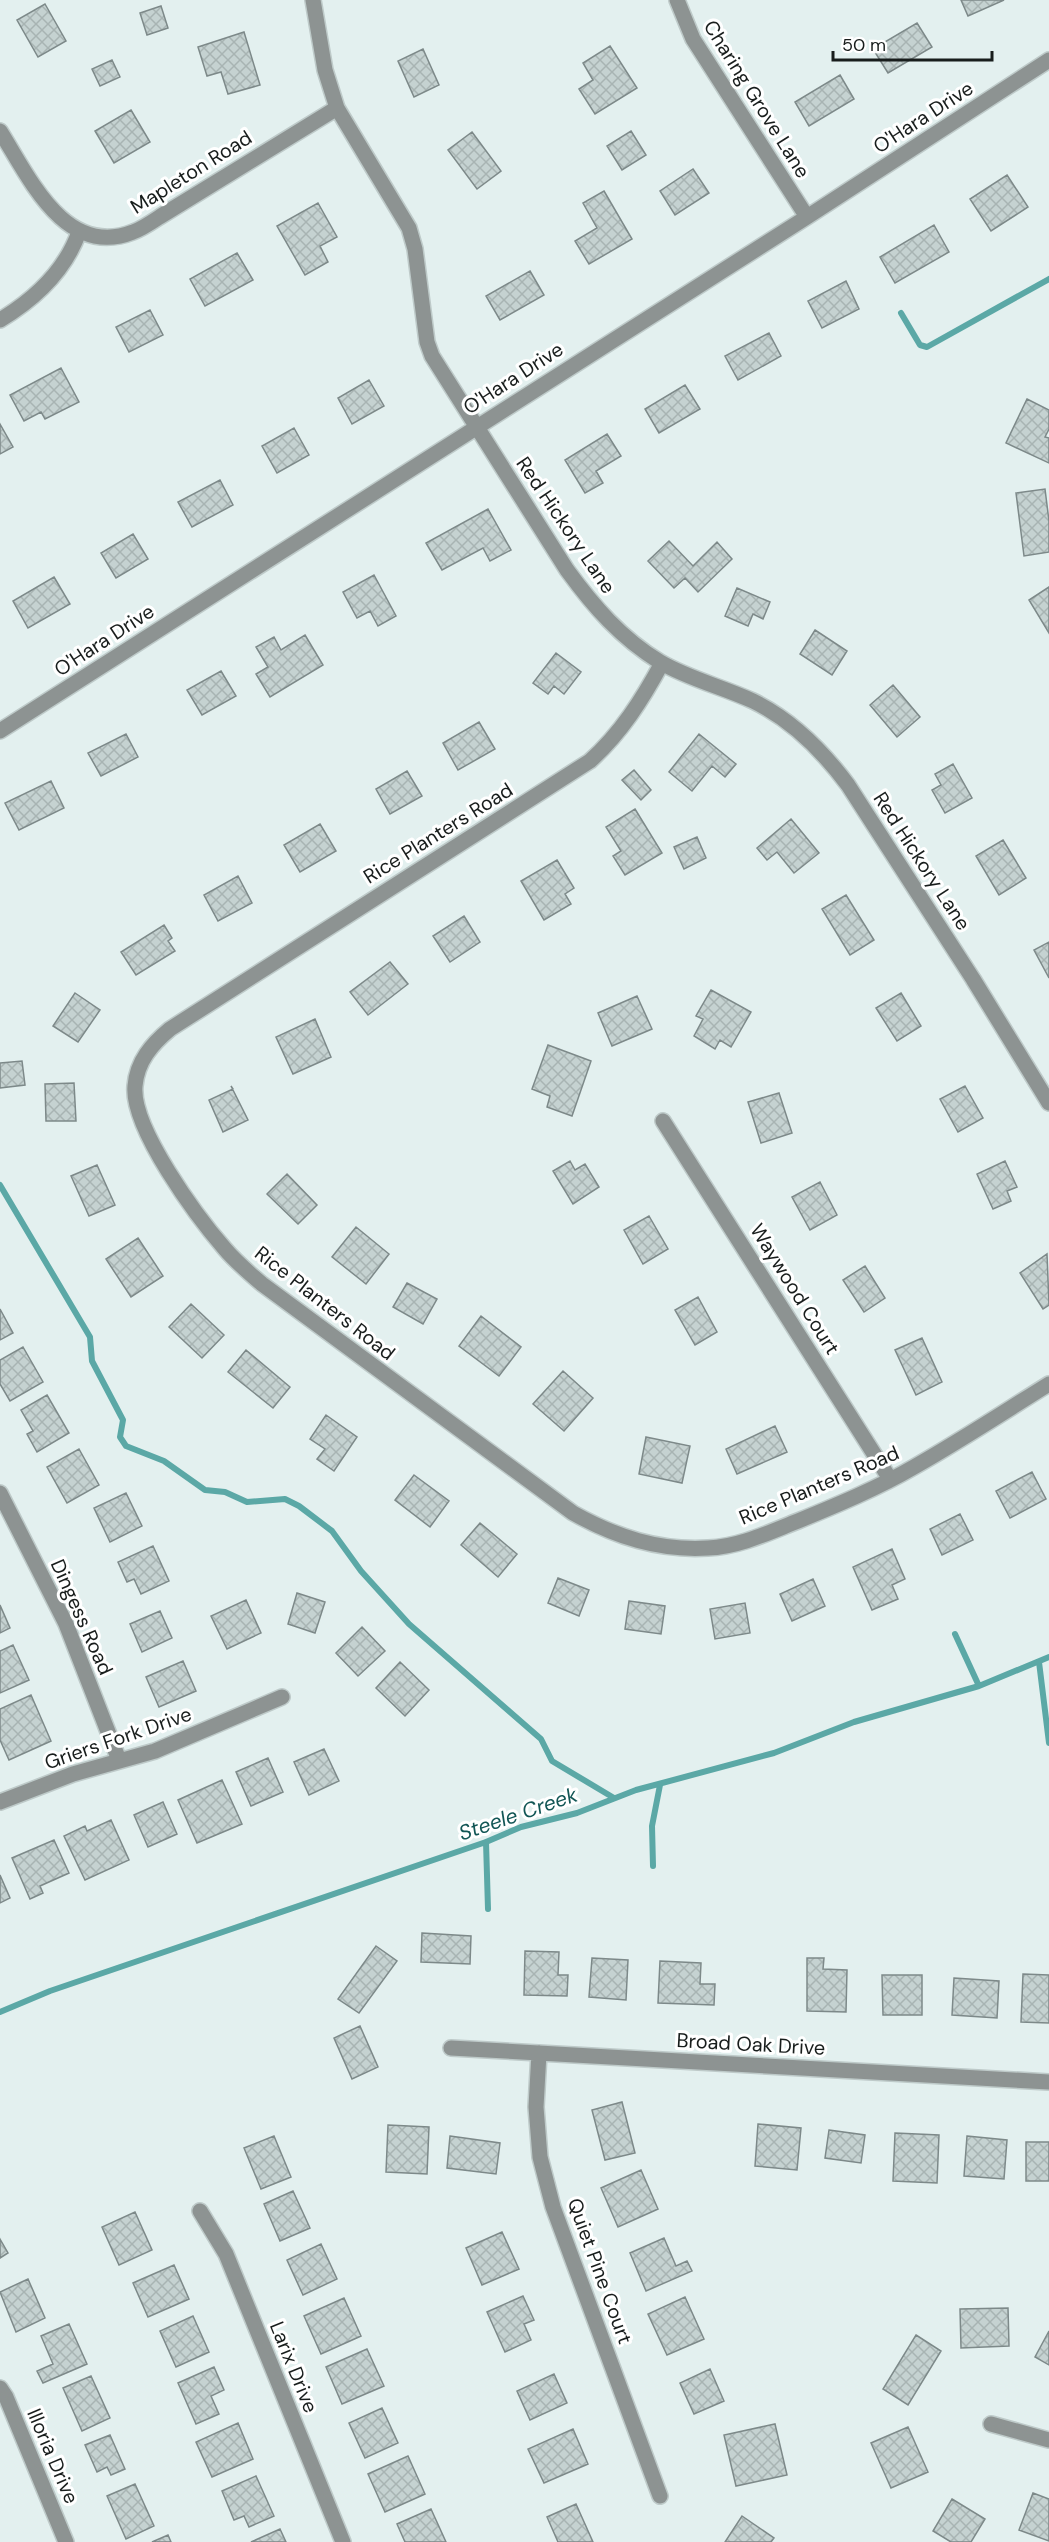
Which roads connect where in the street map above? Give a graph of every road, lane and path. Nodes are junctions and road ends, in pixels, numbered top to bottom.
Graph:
1 (313, 0) edge
2 (677, 0) edge
3 (1049, 60) edge
4 (337, 108) junction
5 (0, 131) edge
6 (807, 217) junction
7 (79, 232) junction
8 (0, 320) edge
9 (477, 427) junction
10 (662, 663) junction
11 (0, 731) edge
12 (1049, 1103) edge
13 (663, 1121) dead end
14 (1049, 1384) edge
15 (890, 1479) junction
16 (0, 1493) edge
17 (282, 1697) dead end
18 (119, 1761) junction
19 (0, 1802) edge
20 (451, 2048) dead end
21 (539, 2053) junction
22 (1049, 2082) edge
23 (200, 2211) dead end
24 (0, 2388) edge
25 (991, 2424) dead end
26 (1049, 2440) edge
27 (660, 2496) dead end
28 (66, 2542) edge
29 (343, 2542) edge

1 - 4 street, Red Hickory Lane
2 - 6 street, Charing Grove Lane
3 - 6 street, O'Hara Drive
4 - 7 street, Mapleton Road
4 - 9 street, Red Hickory Lane
5 - 7 street, Mapleton Road
6 - 9 street, O'Hara Drive
7 - 8 street
9 - 10 street, Red Hickory Lane
9 - 11 street, O'Hara Drive
10 - 12 street, Red Hickory Lane
10 - 15 street, Rice Planters Road
13 - 15 street, Waywood Court
14 - 15 street, Rice Planters Road
16 - 18 street, Dingess Road
17 - 18 street, Griers Fork Drive
18 - 19 street, Griers Fork Drive
20 - 21 street, Broad Oak Drive
21 - 22 street, Broad Oak Drive
21 - 27 street, Quiet Pine Court
23 - 29 street, Larix Drive
24 - 28 street, Illoria Drive
25 - 26 street

